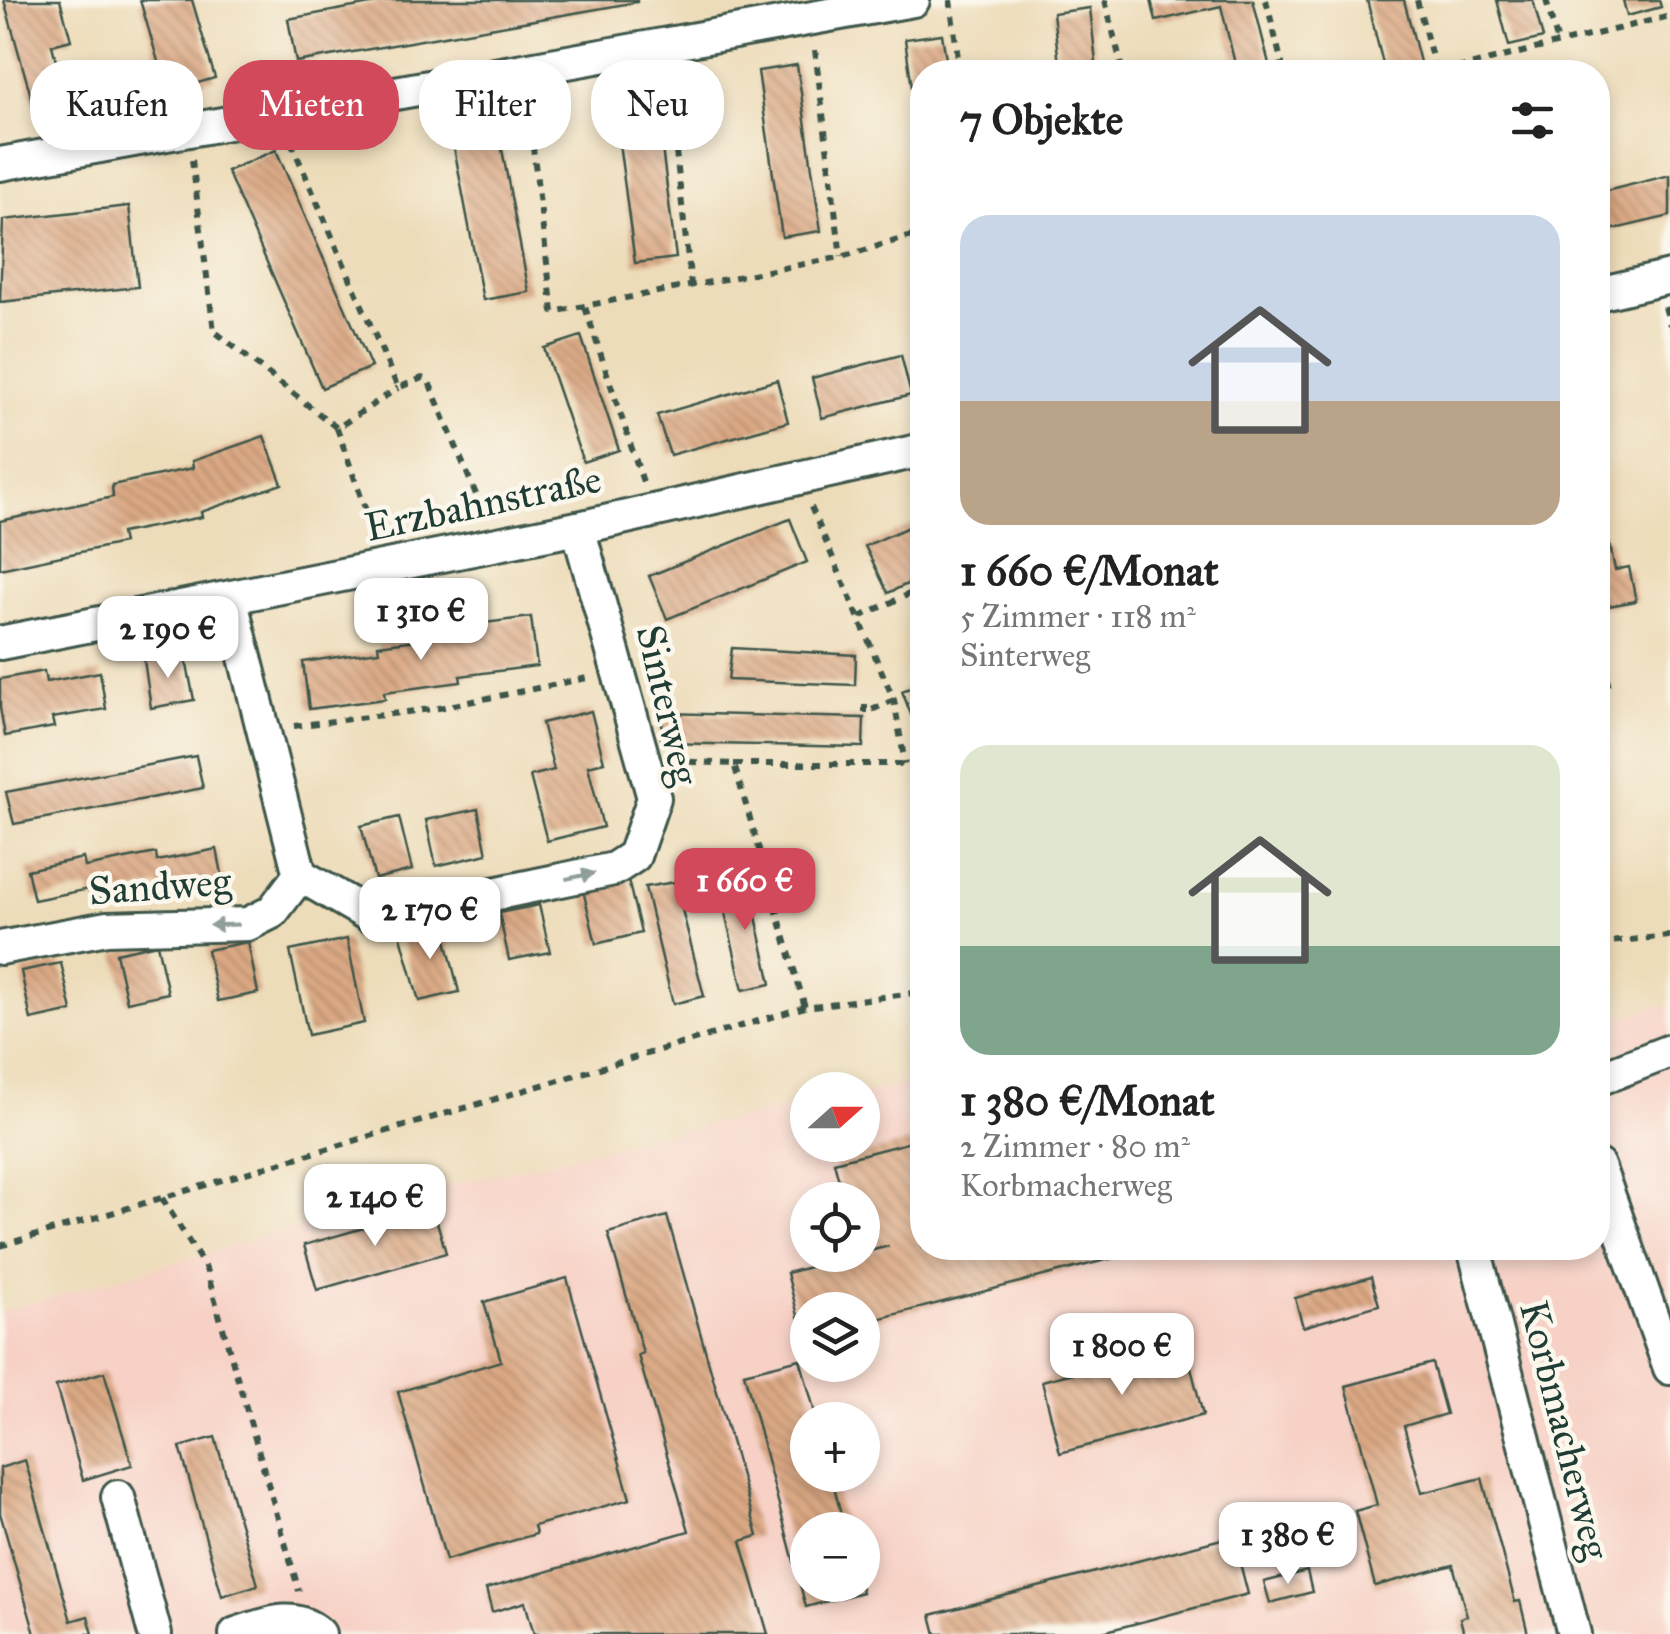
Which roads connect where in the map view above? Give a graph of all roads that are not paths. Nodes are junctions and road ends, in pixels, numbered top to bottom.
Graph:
1 (913, 0) edge
2 (0, 164) edge
3 (1670, 276) edge
4 (1610, 291) edge
5 (910, 453) edge
6 (578, 528) junction
7 (230, 598) junction
8 (0, 643) edge
9 (300, 875) junction
10 (0, 948) edge
11 (1670, 1052) edge
12 (1610, 1074) edge
13 (1610, 1200) edge
14 (1477, 1260) edge
15 (1670, 1368) edge
16 (118, 1497) dead end
17 (313, 1629) edge
18 (155, 1634) edge
19 (236, 1634) edge
20 (1574, 1634) edge

1 - 2 street
3 - 4 street
5 - 6 street, Erzbahnstraße
6 - 7 street, Erzbahnstraße
9 -> 6 street, Sinterweg
7 - 8 street, Erzbahnstraße
7 - 9 street
9 -> 10 street, Sandweg
11 - 12 street
13 - 15 street
14 - 20 street, Korbmacherweg
16 - 18 street
17 - 19 street

